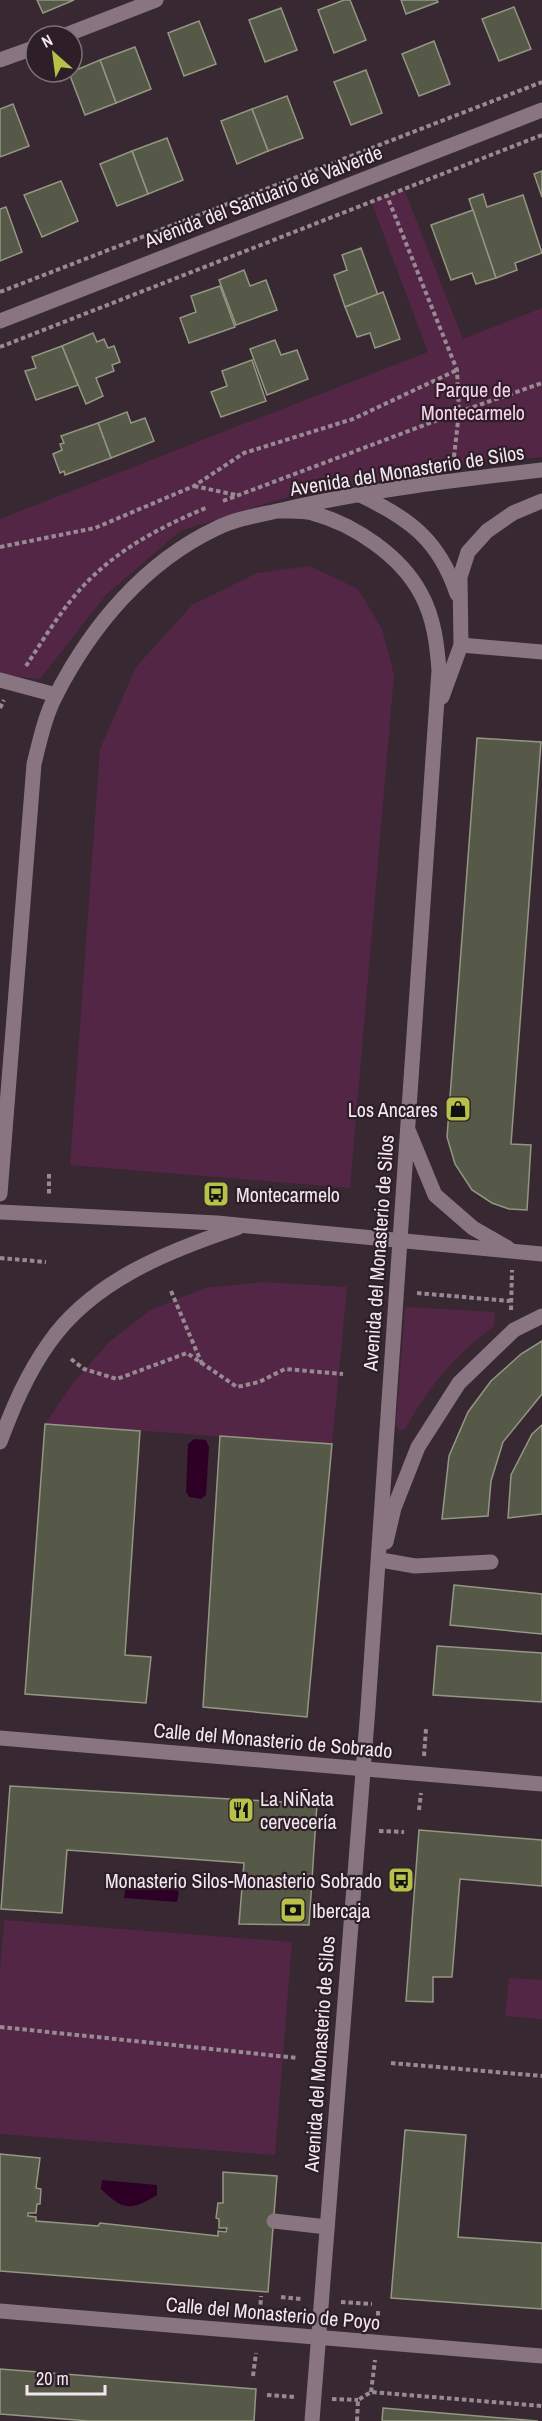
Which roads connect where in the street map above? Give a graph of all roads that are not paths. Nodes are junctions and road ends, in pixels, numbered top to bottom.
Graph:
1 (156, 0) edge
2 (84, 28) edge
3 (24, 51) edge
4 (0, 60) edge
5 (542, 110) edge
6 (0, 321) edge
7 (542, 470) edge
8 (360, 495) junction
9 (542, 501) edge
10 (280, 511) junction
11 (459, 602) junction
12 (461, 645) junction
13 (542, 652) edge
14 (0, 680) edge
15 (56, 695) junction
16 (437, 711) junction
17 (407, 1127) junction
18 (0, 1194) edge
19 (0, 1212) edge
20 (243, 1226) junction
21 (400, 1239) junction
22 (513, 1251) junction
23 (542, 1254) edge
24 (542, 1316) edge
25 (0, 1442) edge
26 (381, 1560) junction
27 (491, 1562) dead end
28 (376, 1583) junction
29 (0, 1738) edge
30 (363, 1770) junction
31 (542, 1784) edge
32 (273, 2221) dead end
33 (327, 2227) junction
34 (0, 2312) edge
35 (319, 2338) junction
36 (542, 2356) edge
37 (312, 2421) edge

1 - 2 street
3 - 4 street
5 - 6 street, Avenida del Santuario de Valverde
7 - 8 street, Avenida del Monasterio de Silos
8 - 10 street, Avenida del Monasterio de Silos
8 - 11 street
9 - 11 street, Avenida del Monasterio de Silos
10 - 15 street
10 - 16 street, Avenida del Monasterio de Silos
11 - 12 street, Avenida del Monasterio de Silos
12 - 13 street
12 - 16 street, Avenida del Monasterio de Silos
14 - 15 street
15 - 18 street
16 - 17 street, Avenida del Monasterio de Silos
17 - 21 street, Avenida del Monasterio de Silos
17 - 22 street
19 - 20 street
20 - 21 street
20 - 25 street
21 - 22 street
21 - 28 street, Avenida del Monasterio de Silos
22 - 23 street
24 - 26 street, Avenida del Monasterio de Silos
26 - 27 street
26 - 28 street, Avenida del Monasterio de Silos
28 - 30 street, Avenida del Monasterio de Silos
29 - 30 street, Calle del Monasterio de Sobrado
30 - 31 street, Calle del Monasterio de Sobrado
30 - 33 street, Avenida del Monasterio de Silos
32 - 33 street
33 - 35 street, Avenida del Monasterio de Silos
34 - 35 street, Calle del Monasterio de Poyo
35 - 36 street, Calle del Monasterio de Poyo
35 - 37 street, Avenida del Monasterio de Silos

